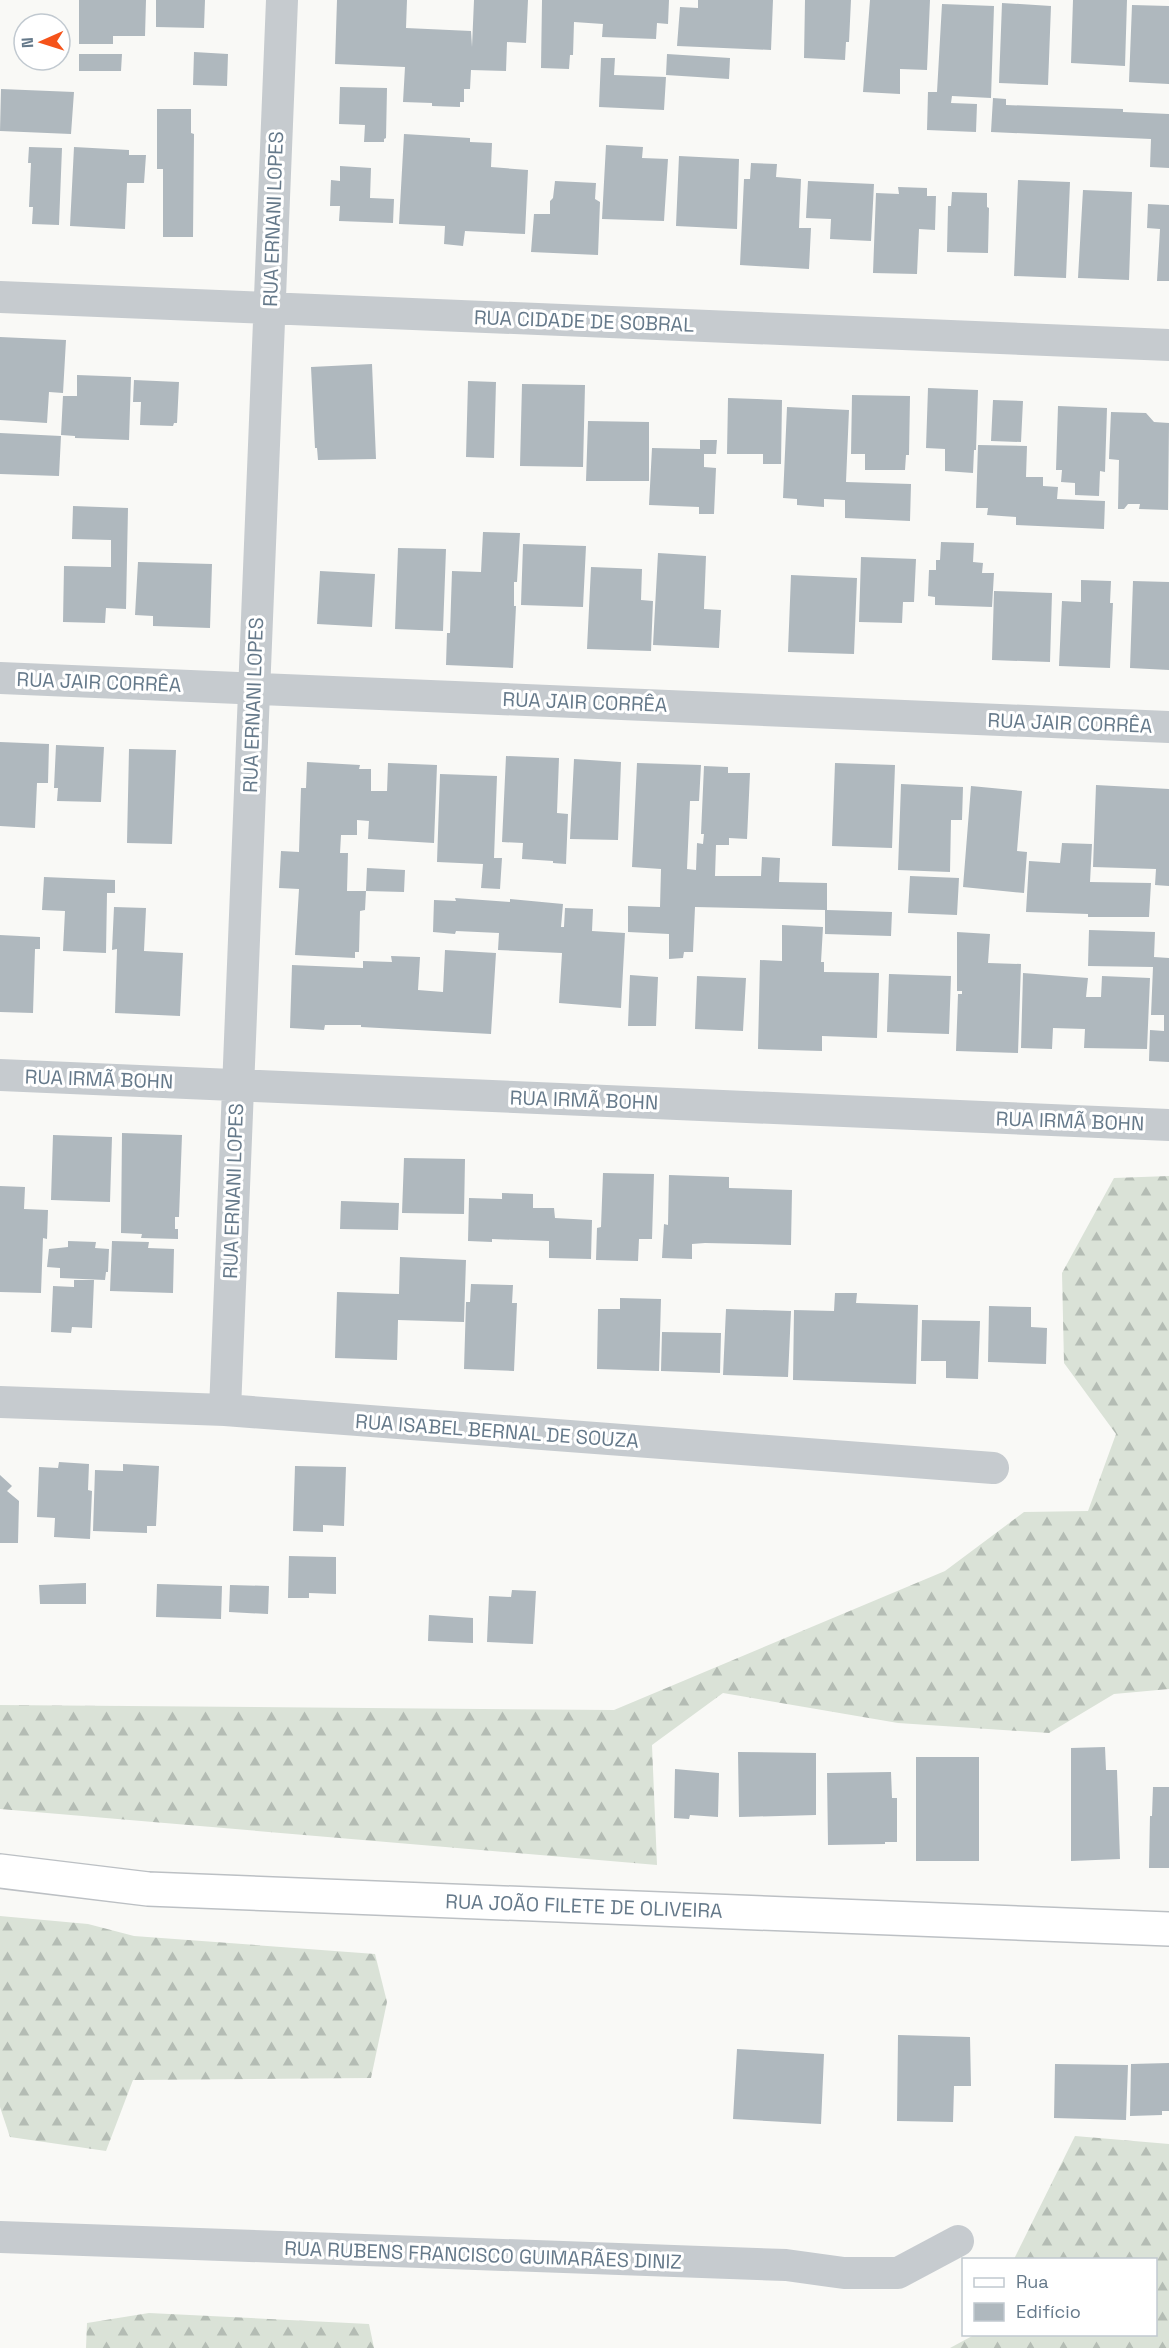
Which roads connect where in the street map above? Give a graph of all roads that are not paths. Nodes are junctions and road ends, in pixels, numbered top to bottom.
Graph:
1 (282, 0) edge
2 (0, 297) edge
3 (269, 308) junction
4 (1169, 345) edge
5 (0, 678) edge
6 (254, 688) junction
7 (1169, 727) edge
8 (0, 1075) edge
9 (237, 1085) junction
10 (1169, 1125) edge
11 (0, 1402) edge
12 (225, 1410) junction
13 (993, 1468) dead end
14 (0, 1871) edge
15 (1169, 1929) edge
16 (0, 2237) edge
17 (958, 2241) dead end

1 - 3 street, RUA ERNANI LOPES
2 - 3 street, RUA CIDADE DE SOBRAL
3 - 4 street, RUA CIDADE DE SOBRAL
3 - 6 street, RUA ERNANI LOPES
5 - 6 street, RUA JAIR CORRÊA
6 - 7 street, RUA JAIR CORRÊA
6 - 9 street, RUA ERNANI LOPES
8 - 9 street, RUA IRMÃ BOHN
9 - 10 street, RUA IRMÃ BOHN
9 - 12 street, RUA ERNANI LOPES
11 - 12 street, RUA ISABEL BERNAL DE SOUZA
12 - 13 street, RUA ISABEL BERNAL DE SOUZA
14 - 15 main road, RUA JOÃO FILETE DE OLIVEIRA
16 - 17 street, RUA RUBENS FRANCISCO GUIMARÃES DINIZ

